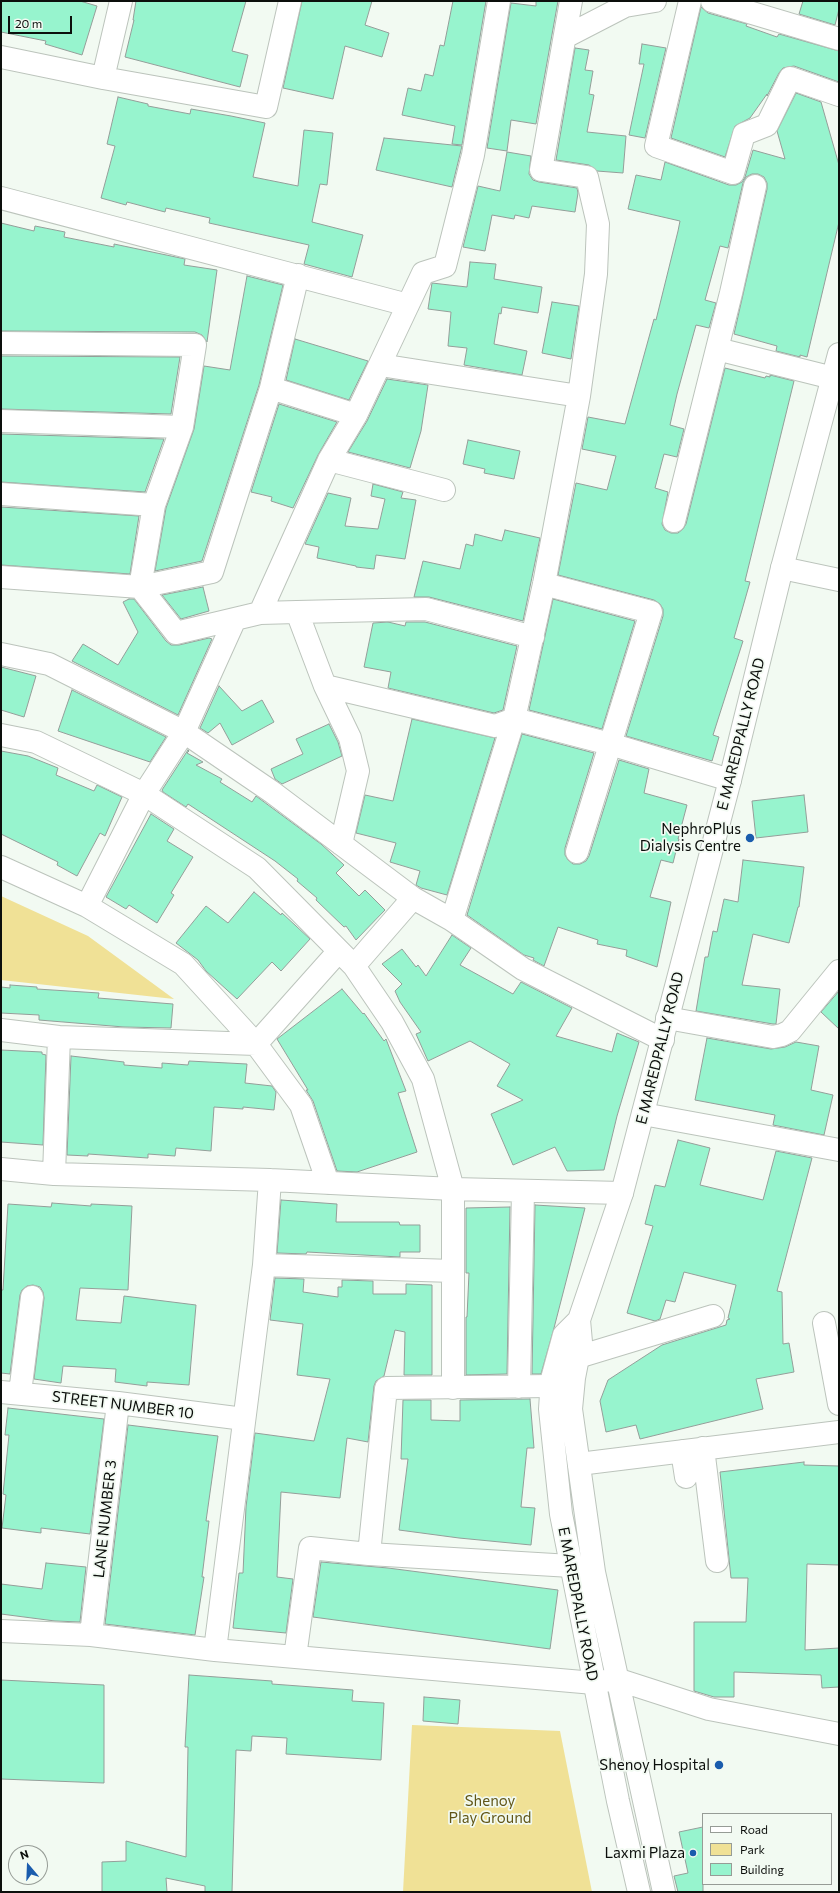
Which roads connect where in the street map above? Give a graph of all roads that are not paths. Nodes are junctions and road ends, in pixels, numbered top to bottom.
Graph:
1 (121, 1) edge
2 (290, 1) edge
3 (499, 1) edge
4 (571, 1) edge
5 (655, 1) edge
6 (690, 1) edge
7 (712, 1) edge
8 (564, 37) junction
9 (839, 39) edge
10 (1, 57) edge
11 (103, 78) junction
12 (839, 95) edge
13 (755, 186) dead end
14 (1, 198) edge
15 (298, 275) junction
16 (408, 305) junction
17 (1, 343) edge
18 (717, 349) junction
19 (839, 354) edge
20 (380, 365) junction
21 (833, 378) junction
22 (270, 388) junction
23 (579, 396) junction
24 (356, 415) junction
25 (1, 421) edge
26 (182, 427) junction
27 (330, 460) junction
28 (444, 490) dead end
29 (1, 494) edge
30 (154, 505) junction
31 (674, 521) dead end
32 (782, 568) junction
33 (1, 577) edge
34 (839, 580) edge
35 (544, 584) junction
36 (140, 587) junction
37 (297, 612) junction
38 (260, 613) junction
39 (234, 618) junction
40 (533, 637) junction
41 (1, 654) edge
42 (325, 686) junction
43 (514, 719) junction
44 (184, 732) junction
45 (1, 735) edge
46 (610, 744) junction
47 (730, 780) junction
48 (144, 794) junction
49 (341, 844) junction
50 (577, 852) dead end
51 (1, 867) edge
52 (413, 898) junction
53 (87, 906) junction
54 (452, 920) junction
55 (346, 959) junction
56 (839, 971) edge
57 (667, 1018) junction
58 (1, 1030) edge
59 (59, 1037) junction
60 (663, 1040) junction
61 (256, 1044) junction
62 (643, 1114) junction
63 (839, 1150) edge
64 (1, 1169) edge
65 (54, 1174) junction
66 (270, 1180) junction
67 (328, 1183) junction
68 (453, 1190) junction
69 (523, 1191) junction
70 (622, 1193) junction
71 (264, 1265) junction
72 (453, 1272) junction
73 (32, 1297) dead end
74 (713, 1316) dead end
75 (579, 1320) junction
76 (824, 1323) dead end
77 (578, 1357) junction
78 (551, 1386) junction
79 (519, 1387) junction
80 (453, 1388) junction
81 (6, 1394) edge
82 (118, 1403) junction
83 (839, 1404) edge
84 (244, 1419) junction
85 (839, 1432) edge
86 (692, 1461) junction
87 (579, 1464) junction
88 (369, 1554) junction
89 (717, 1561) dead end
90 (571, 1566) junction
91 (1, 1631) edge
92 (91, 1635) junction
93 (215, 1650) junction
94 (294, 1657) junction
95 (616, 1679) junction
96 (594, 1683) junction
97 (839, 1734) edge
98 (639, 1892) edge
99 (664, 1892) edge

1 - 11 street
2 - 11 street
3 - 16 street
4 - 8 street
5 - 8 street
6 - 12 street
7 - 9 street
8 - 23 street
10 - 11 street
13 - 18 street
14 - 15 street
15 - 16 street
15 - 22 street
16 - 20 street
17 - 26 street
18 - 21 street
18 - 31 street
19 - 21 street, E MAREDPALLY ROAD
20 - 23 street
20 - 24 street
21 - 32 street, E MAREDPALLY ROAD
22 - 24 street
22 - 36 street
23 - 35 street
24 - 27 street
25 - 26 street
26 - 30 street
27 - 28 street
27 - 38 street
29 - 30 street
30 - 36 street
32 - 34 street
32 - 47 street, E MAREDPALLY ROAD
33 - 36 street
35 - 40 street
35 - 46 street
36 - 39 street
37 - 38 street
37 - 40 street
37 - 42 street
38 - 39 street
39 - 44 street
40 - 43 street
41 - 44 street
42 - 43 street
42 - 49 street
43 - 46 street
43 - 54 street
44 - 48 street
44 - 49 street
45 - 48 street
46 - 47 street
46 - 50 street
47 - 57 street, E MAREDPALLY ROAD
48 - 53 street
48 - 55 street
49 - 52 street
51 - 53 street
52 - 54 street
52 - 55 street
53 - 61 street
54 - 60 street
55 - 61 street
55 - 68 street
56 - 57 street
57 - 60 street, E MAREDPALLY ROAD
58 - 59 street
59 - 61 street
59 - 65 street
60 - 62 street, E MAREDPALLY ROAD
61 - 67 street
62 - 63 street
62 - 70 street, E MAREDPALLY ROAD
64 - 65 street
65 - 66 street
66 - 67 street
66 - 71 street
67 - 68 street
68 - 69 street
68 - 72 street
69 - 70 street
69 - 79 street
70 - 75 street, E MAREDPALLY ROAD
71 - 72 street
71 - 84 street
72 - 80 street
73 - 81 street
74 - 77 street
75 - 77 street, E MAREDPALLY ROAD
75 - 78 street, E MAREDPALLY ROAD
76 - 83 street
77 - 87 street, E MAREDPALLY ROAD
78 - 79 street
78 - 90 street, E MAREDPALLY ROAD
79 - 80 street
80 - 88 street
81 - 82 street, STREET NUMBER 10
82 - 84 street, STREET NUMBER 10
82 - 92 street, LANE NUMBER 3
84 - 93 street
85 - 86 street
86 - 87 street
86 - 89 street
87 - 95 street, E MAREDPALLY ROAD
88 - 90 street
88 - 94 street
90 - 96 street, E MAREDPALLY ROAD
91 - 92 street
92 - 93 street
93 - 94 street
94 - 96 street
95 - 96 street
95 - 97 street
95 - 99 street, E MAREDPALLY ROAD
96 - 98 street, E MAREDPALLY ROAD

